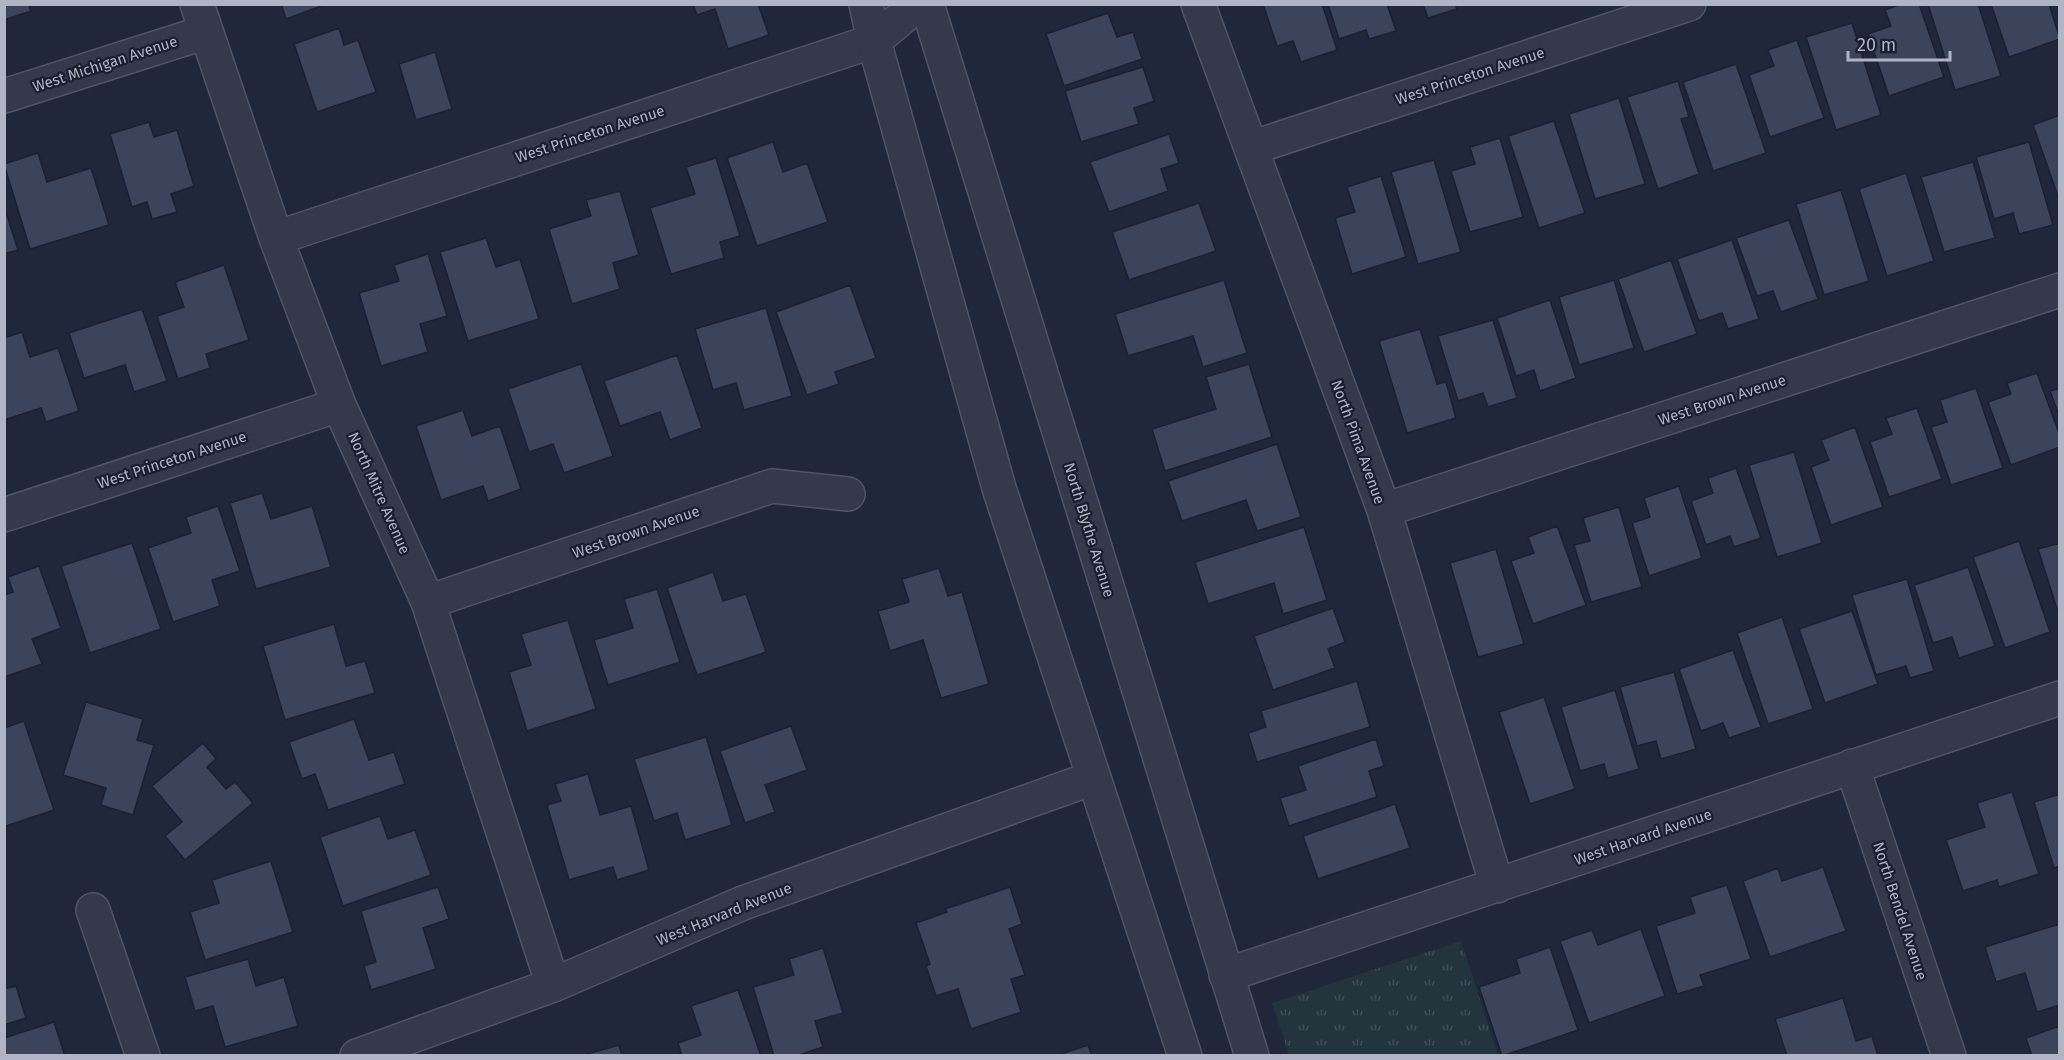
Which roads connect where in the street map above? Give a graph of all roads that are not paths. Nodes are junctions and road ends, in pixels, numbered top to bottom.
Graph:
1 (866, 4) edge
2 (927, 4) edge
3 (1198, 4) edge
4 (1689, 4) edge
5 (909, 13) edge
6 (202, 18) edge
7 (874, 41) junction
8 (4, 96) edge
9 (1251, 148) junction
10 (276, 238) junction
11 (2060, 290) edge
12 (339, 405) junction
13 (848, 494) dead end
14 (1384, 510) junction
15 (4, 515) edge
16 (428, 602) junction
17 (2060, 698) edge
18 (1852, 766) junction
19 (1093, 778) junction
20 (1497, 886) junction
21 (93, 910) dead end
22 (1226, 975) junction
23 (553, 985) junction
24 (143, 1056) edge
25 (357, 1056) edge
26 (1185, 1056) edge
27 (1252, 1056) edge
28 (1948, 1056) edge

1 - 7 street
2 - 22 street, North Blythe Avenue
3 - 9 street, North Pima Avenue
4 - 9 street, West Princeton Avenue
5 - 7 street, West Princeton Avenue
6 - 8 street, West Michigan Avenue
6 - 10 street, North Mitre Avenue
7 - 10 street, West Princeton Avenue
7 - 19 street
9 - 14 street, North Pima Avenue
10 - 12 street, North Mitre Avenue
11 - 14 street, West Brown Avenue
12 - 15 street, West Princeton Avenue
12 - 16 street, North Mitre Avenue
13 - 16 street, West Brown Avenue
14 - 20 street, North Pima Avenue
16 - 23 street, North Mitre Avenue
17 - 18 street, West Harvard Avenue
18 - 20 street, West Harvard Avenue
18 - 28 street, North Bendel Avenue
19 - 23 street, West Harvard Avenue
19 - 26 street
20 - 22 street, West Harvard Avenue
21 - 24 street
22 - 27 street, North Blythe Avenue
23 - 25 street, West Harvard Avenue

